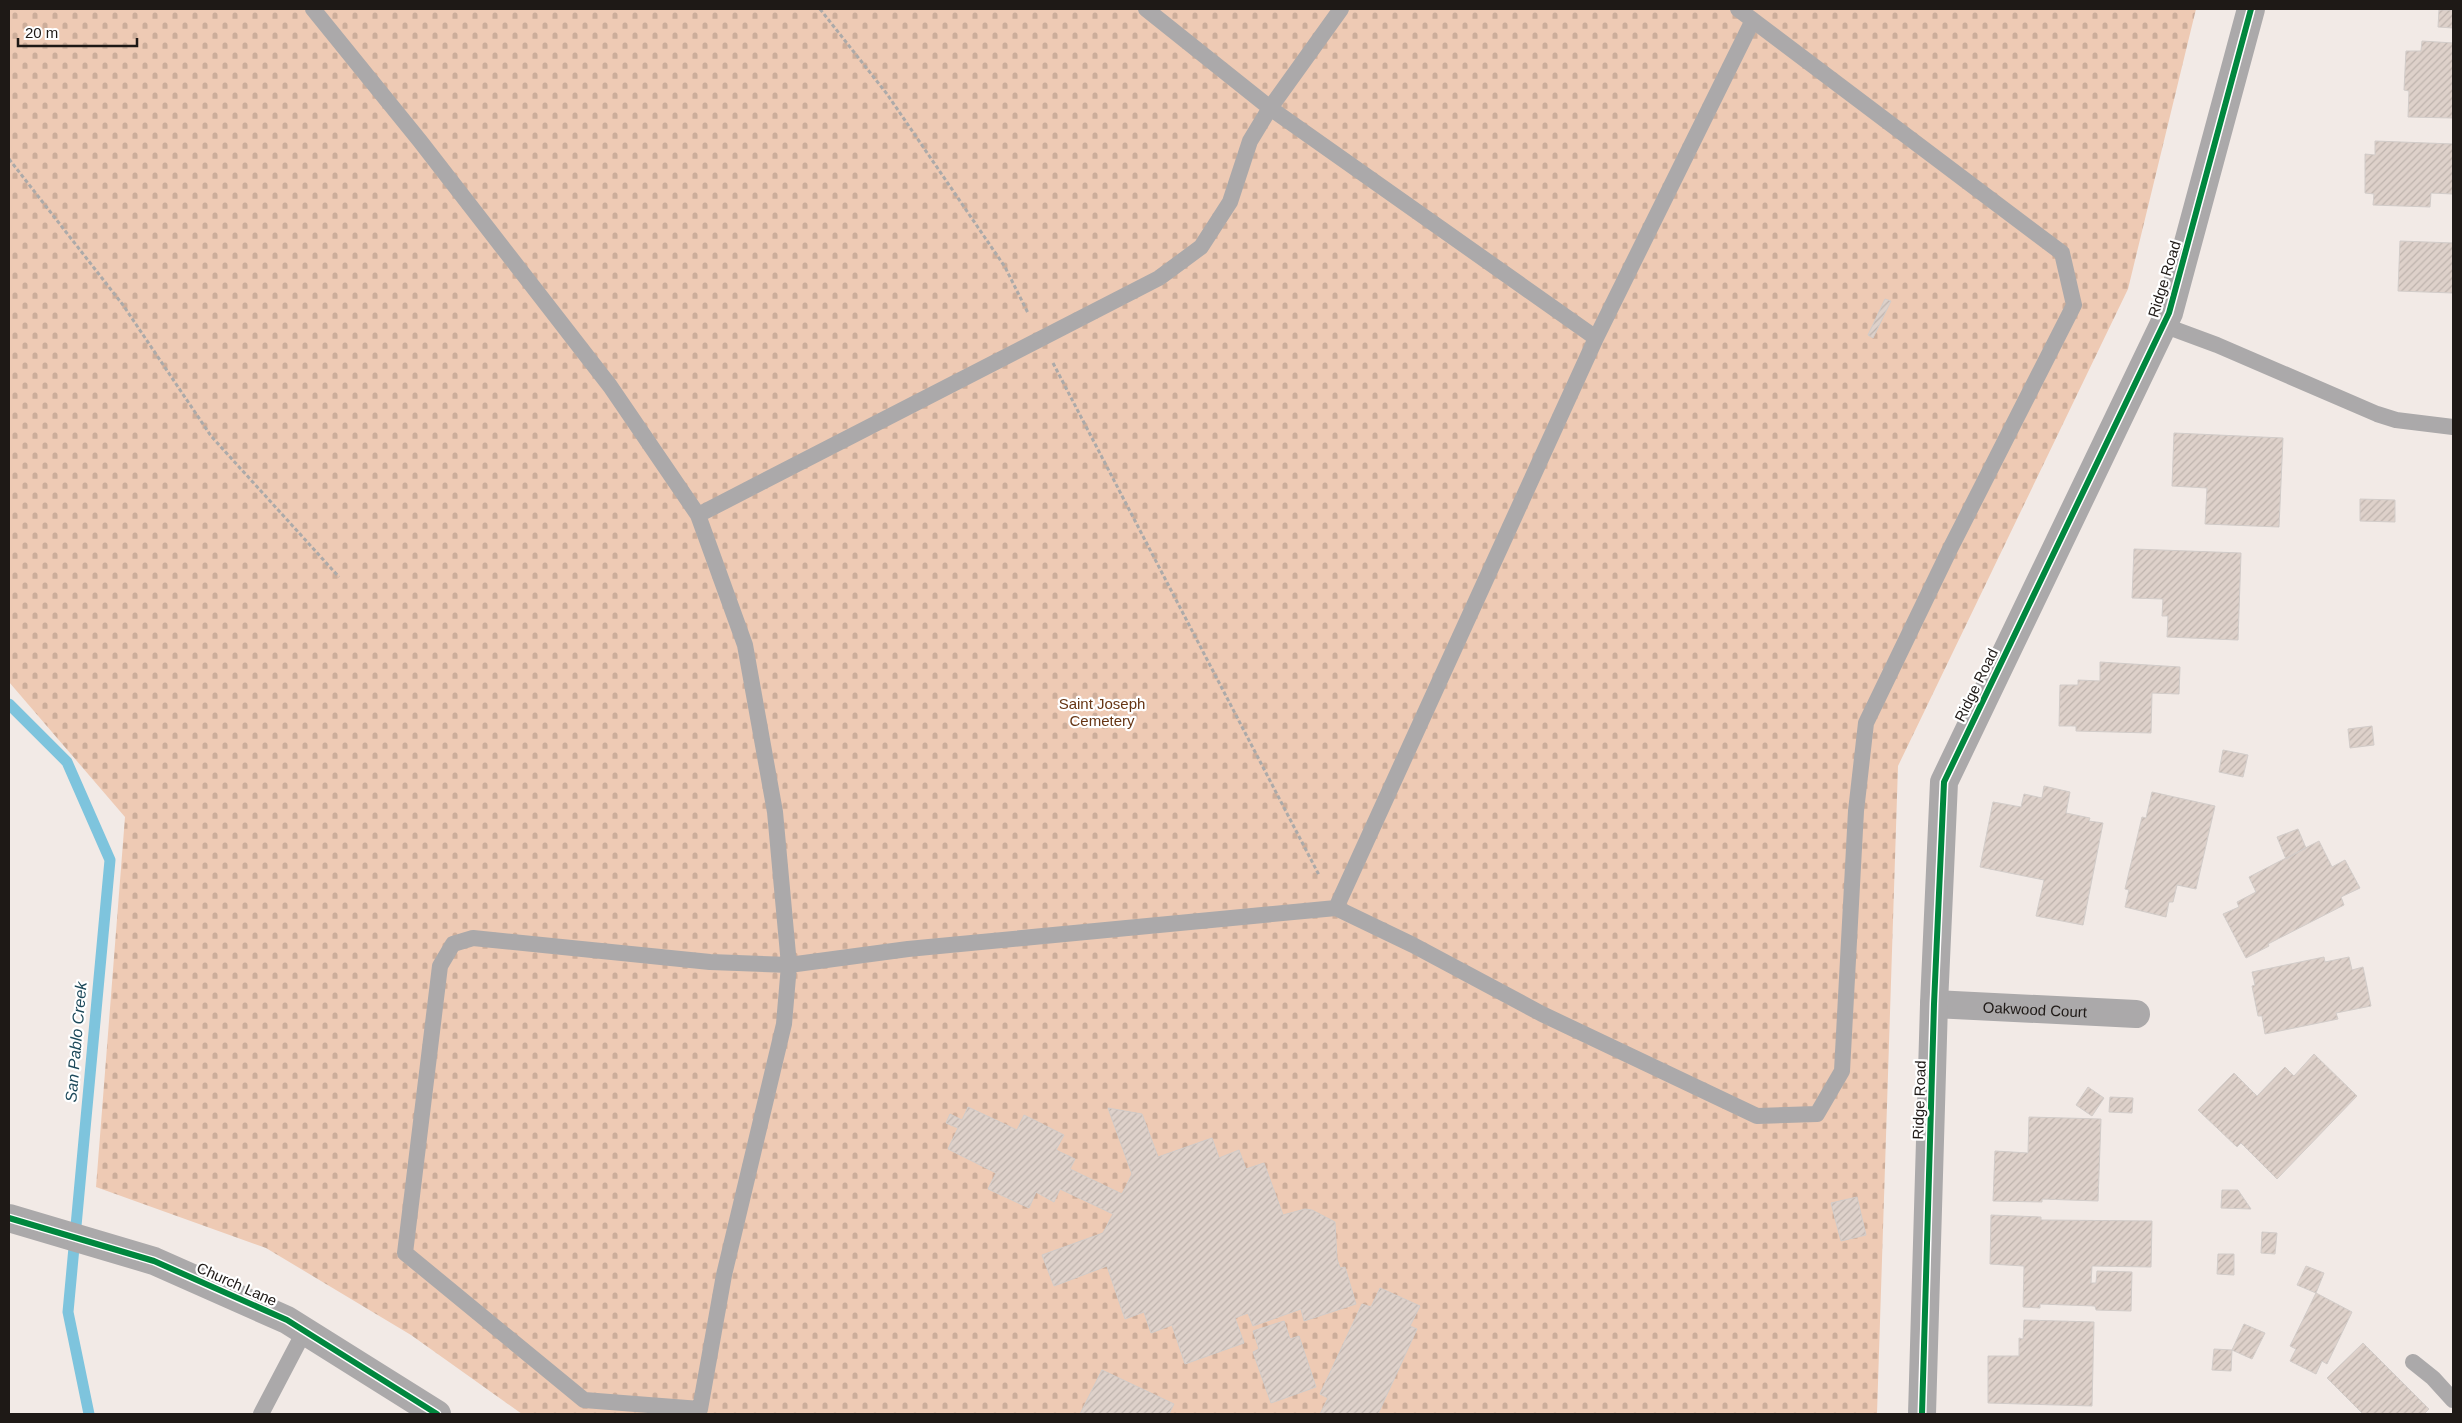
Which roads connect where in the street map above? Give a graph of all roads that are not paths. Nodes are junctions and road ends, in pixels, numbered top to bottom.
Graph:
1 (313, 9) edge
2 (1146, 9) edge
3 (1342, 9) edge
4 (1738, 9) edge
5 (2251, 9) edge
6 (1753, 20) junction
7 (1270, 108) junction
8 (2163, 325) junction
9 (1596, 338) junction
10 (2453, 427) edge
11 (698, 515) junction
12 (1336, 908) junction
13 (789, 965) junction
14 (1934, 1004) junction
15 (2136, 1014) dead end
16 (16, 1220) edge
17 (305, 1330) junction
18 (2413, 1362) dead end
19 (2453, 1400) edge
20 (700, 1412) edge
21 (261, 1414) edge
22 (437, 1414) edge
23 (1922, 1414) edge

1 - 11 lane
2 - 7 lane
3 - 7 lane
4 - 6 lane
5 - 8 street, Ridge Road
6 - 9 lane
6 - 12 lane
7 - 9 lane
7 - 11 lane
8 - 10 lane
8 - 14 street, Ridge Road
9 - 12 lane
11 - 13 lane
12 - 13 lane
13 - 20 lane
13 - 20 lane
14 - 15 street, Oakwood Court
14 - 23 street, Ridge Road
16 - 17 street, Church Lane
17 - 21 lane
17 - 22 street, Church Lane
18 - 19 lane

